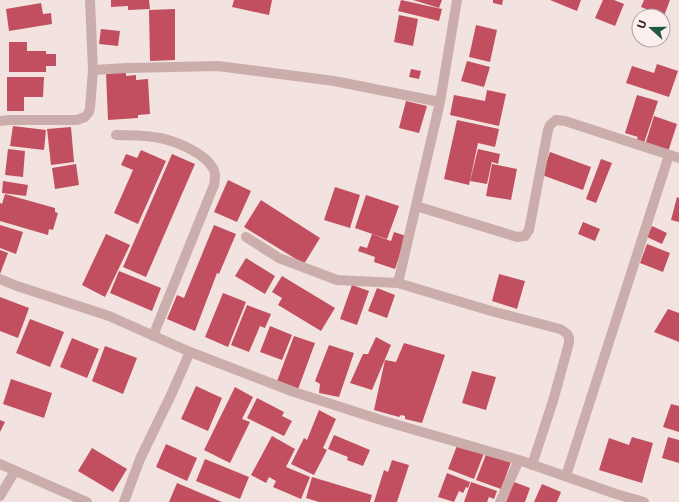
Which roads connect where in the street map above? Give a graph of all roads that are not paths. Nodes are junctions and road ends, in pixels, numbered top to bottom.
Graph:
1 (90, 0) edge
2 (457, 0) edge
3 (93, 70) junction
4 (440, 102) junction
5 (0, 121) edge
6 (116, 135) dead end
7 (674, 157) edge
8 (416, 206) junction
9 (246, 237) dead end
10 (0, 279) edge
11 (398, 283) junction
12 (153, 336) junction
13 (190, 352) junction
14 (519, 460) junction
15 (0, 464) edge
16 (532, 465) junction
17 (15, 471) junction
18 (566, 476) junction
19 (0, 496) edge
20 (87, 502) edge
21 (124, 502) edge
22 (500, 502) edge
23 (644, 502) edge

1 - 3 street
2 - 4 street
3 - 4 street
3 - 5 street
4 - 8 street
6 - 12 street
7 - 8 street
7 - 18 street
8 - 11 street
9 - 11 street
10 - 12 street
11 - 16 street
12 - 13 street
13 - 14 street
13 - 21 street
14 - 16 street
14 - 22 street
15 - 17 street
16 - 18 street
17 - 19 street
17 - 20 street
18 - 23 street

